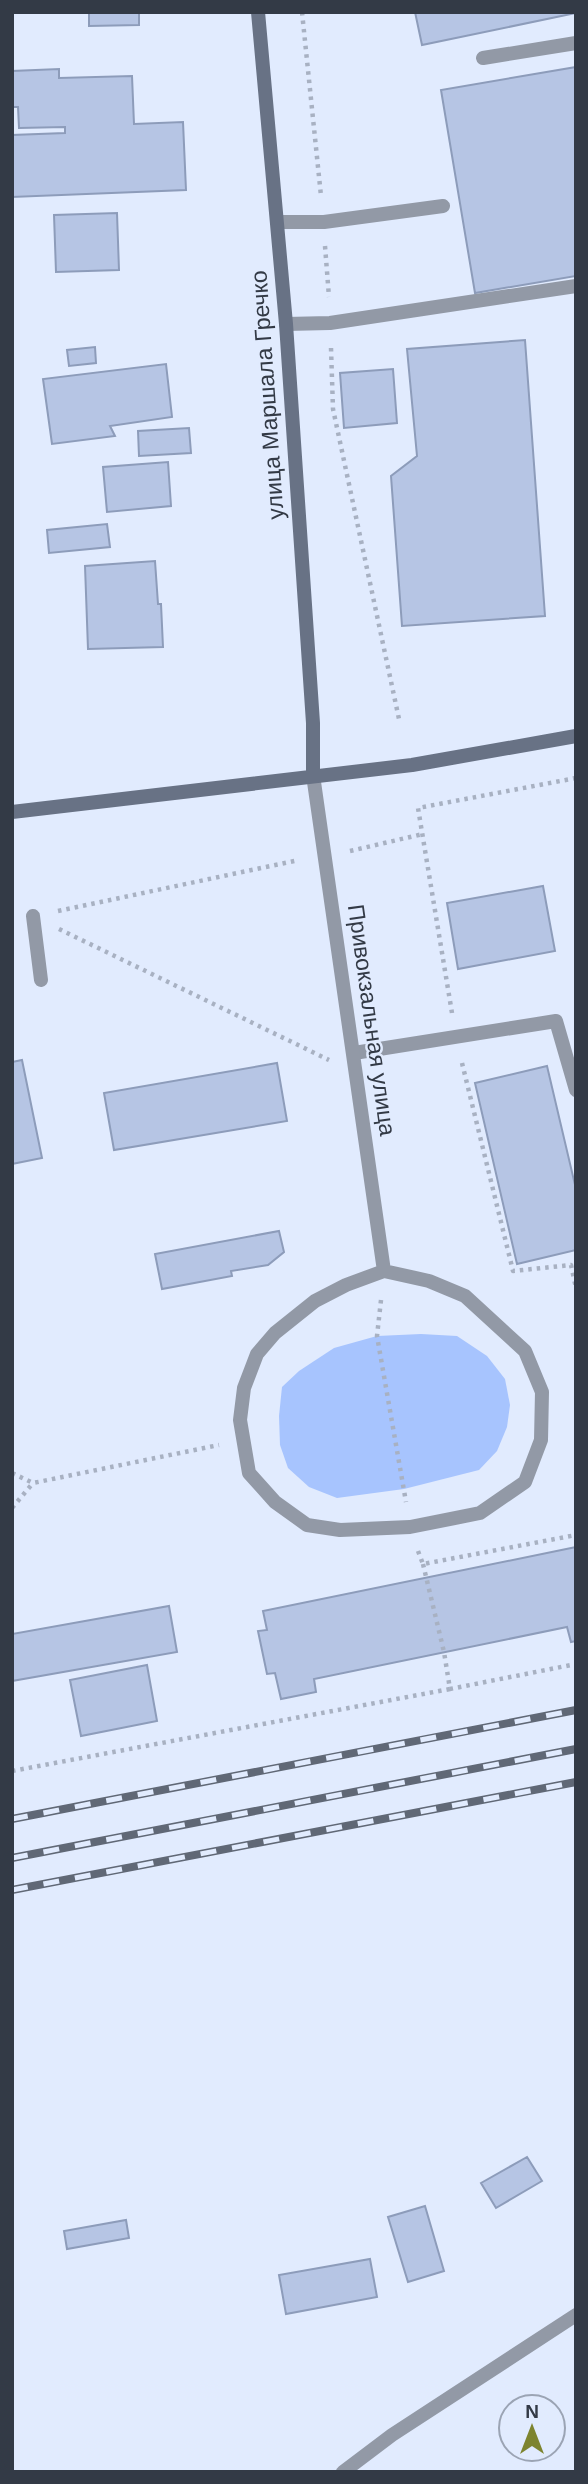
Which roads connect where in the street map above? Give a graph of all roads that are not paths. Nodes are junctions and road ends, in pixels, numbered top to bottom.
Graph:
1 (258, 12) edge
2 (576, 43) edge
3 (483, 58) dead end
4 (443, 206) dead end
5 (278, 222) junction
6 (576, 286) edge
7 (286, 324) junction
8 (576, 736) edge
9 (313, 775) junction
10 (12, 812) edge
11 (33, 916) road end
12 (41, 980) dead end
13 (354, 1053) junction
14 (576, 1090) edge
15 (384, 1272) junction
16 (576, 2315) edge
17 (343, 2472) edge

1 - 5 main road, улица Маршала Гречко
2 - 3 street
4 - 5 street
5 - 7 main road, улица Маршала Гречко
6 - 7 street
7 - 9 main road, улица Маршала Гречко
8 - 9 main road
9 - 10 main road
9 - 13 street, Привокзальная улица
11 - 12 street
13 - 14 street
13 - 15 street, Привокзальная улица
15 - 15 street
16 - 17 street

